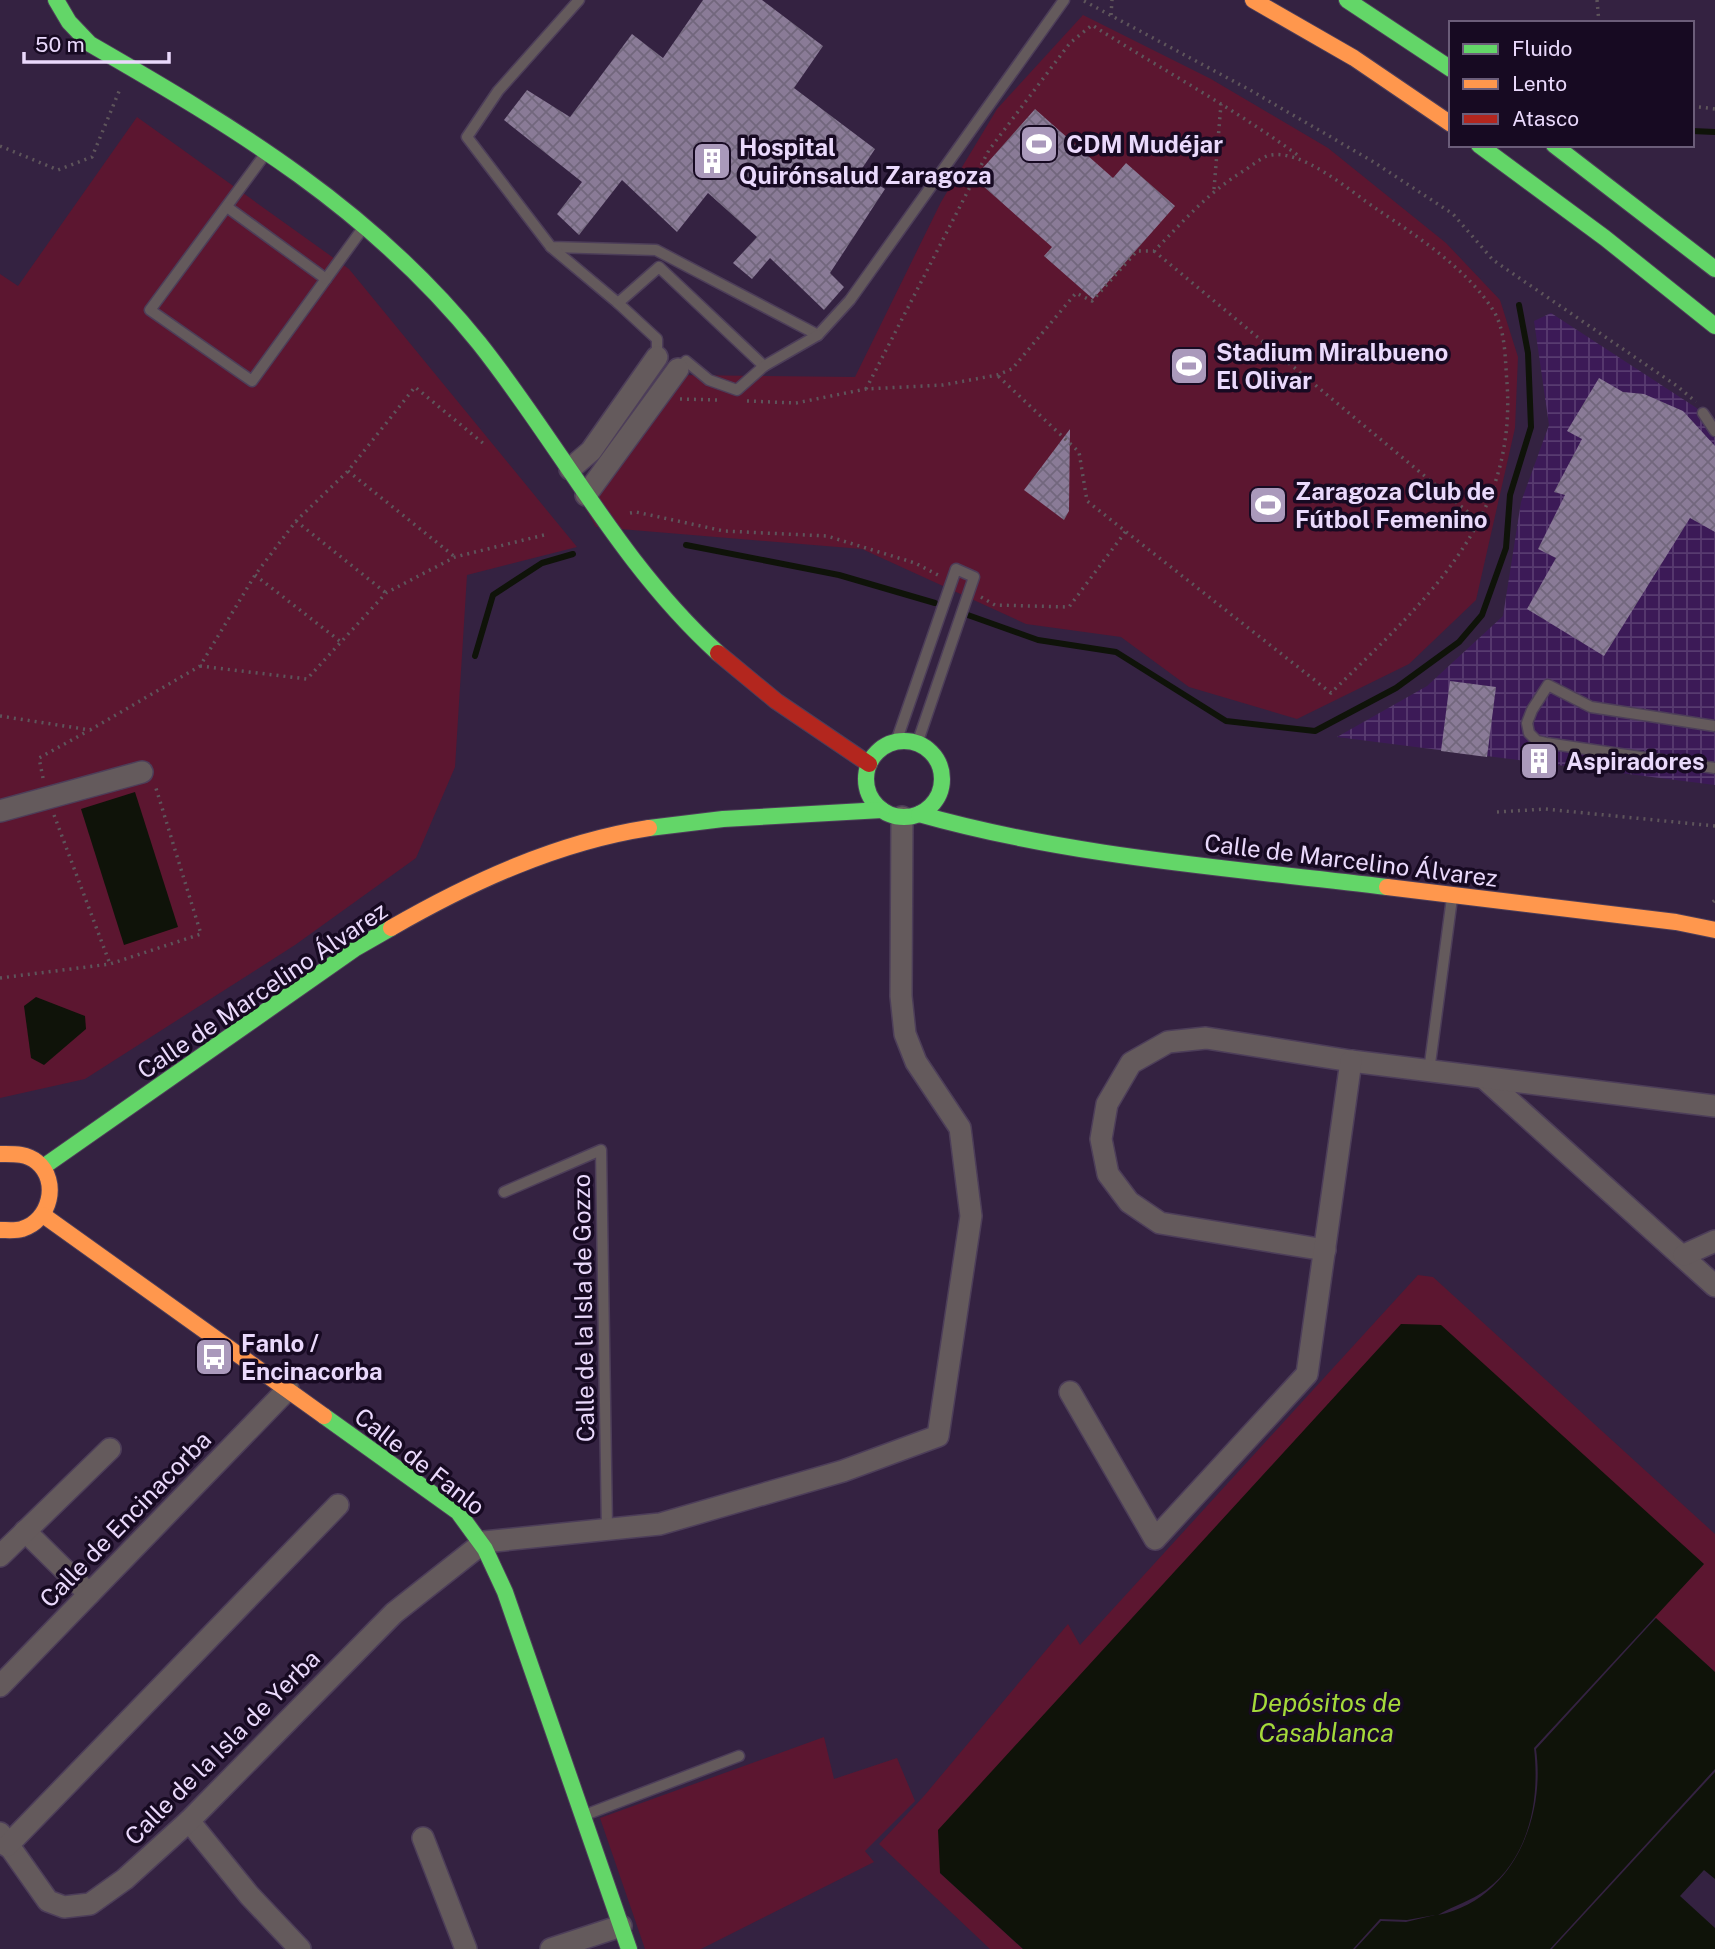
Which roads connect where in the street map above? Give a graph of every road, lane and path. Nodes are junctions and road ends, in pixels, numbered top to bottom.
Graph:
1 (56, 0) edge
2 (579, 0) edge
3 (1064, 0) edge
4 (1112, 0) edge
5 (1253, 0) edge
6 (1347, 0) edge
7 (1597, 0) edge
8 (1084, 1) edge
9 (1111, 15) junction
10 (1599, 21) edge
11 (1449, 68) edge
12 (134, 69) junction
13 (1221, 103) junction
14 (1694, 107) edge
15 (1715, 109) edge
16 (1449, 123) edge
17 (0, 146) edge
18 (1482, 147) edge
19 (1557, 147) edge
20 (267, 150) junction
21 (1300, 157) junction
22 (1214, 189) junction
23 (226, 207) junction
24 (365, 225) junction
25 (551, 247) junction
26 (1154, 251) junction
27 (1715, 269) edge
28 (326, 279) junction
29 (618, 303) junction
30 (1715, 326) edge
31 (818, 335) junction
32 (657, 357) joint
33 (764, 366) junction
34 (678, 369) joint
35 (997, 375) junction
36 (866, 389) junction
37 (675, 399) dead end
38 (729, 401) dead end
39 (742, 401) dead end
40 (1703, 413) joint
41 (1715, 431) edge
42 (484, 444) dead end
43 (570, 468) junction
44 (348, 471) junction
45 (586, 495) junction
46 (630, 513) dead end
47 (296, 521) junction
48 (1480, 522) junction
49 (1126, 531) junction
50 (544, 535) dead end
51 (455, 557) junction
52 (255, 575) junction
53 (951, 582) junction
54 (968, 590) junction
55 (386, 593) junction
56 (341, 642) junction
57 (200, 666) junction
58 (0, 716) edge
59 (1715, 726) edge
60 (90, 730) junction
61 (896, 742) junction
62 (917, 744) junction
63 (869, 764) junction
64 (1715, 768) edge
65 (142, 772) joint
66 (867, 791) junction
67 (938, 796) junction
68 (48, 798) junction
69 (0, 811) edge
70 (1497, 812) dead end
71 (845, 813) junction
72 (901, 814) junction
73 (1715, 826) edge
74 (982, 832) junction
75 (1452, 895) junction
76 (1713, 915) edge
77 (110, 964) junction
78 (0, 978) edge
79 (1351, 1061) junction
80 (1429, 1071) junction
81 (1484, 1078) junction
82 (1715, 1106) edge
83 (0, 1154) edge
84 (43, 1167) junction
85 (504, 1192) dead end
86 (43, 1215) junction
87 (0, 1230) edge
88 (1715, 1241) edge
89 (1325, 1250) junction
90 (1684, 1255) junction
91 (1715, 1286) edge
92 (288, 1389) junction
93 (1070, 1392) dead end
94 (110, 1449) dead end
95 (338, 1505) dead end
96 (607, 1529) junction
97 (25, 1531) junction
98 (484, 1542) junction
99 (0, 1556) edge
100 (89, 1594) junction
101 (0, 1686) edge
102 (739, 1756) dead end
103 (583, 1816) junction
104 (189, 1821) junction
105 (423, 1838) dead end
106 (4, 1840) edge
107 (621, 1926) junction
108 (300, 1949) edge
109 (466, 1949) edge
110 (551, 1949) edge
111 (629, 1949) edge

1 - 12 street
2 - 25 lane
3 - 31 lane
4 - 9 path
5 - 16 street
6 - 11 street
7 - 10 path
8 - 9 path
9 - 40 path
12 - 17 path
12 - 20 street
13 - 21 path
13 - 22 path
13 - 36 path
14 - 15 path
18 - 30 street
19 - 27 street
20 - 23 lane
20 - 24 street
21 - 22 path
21 - 48 path
22 - 26 path
23 - 28 lane
23 - 28 lane
24 - 28 lane
24 - 43 street
25 - 29 lane
25 - 31 lane
26 - 35 path
26 - 48 path
29 - 32 lane
29 - 33 lane
31 - 33 lane
32 - 43 street
33 - 34 lane
34 - 45 street
35 - 36 path
35 - 49 path
36 - 39 path
37 - 38 path
40 - 41 lane
42 - 44 path
43 - 45 street
44 - 47 path
44 - 51 path
45 - 63 street
46 - 53 path
47 - 52 path
47 - 55 path
48 - 49 path
49 - 54 path
50 - 51 path
51 - 55 path
52 - 56 path
52 - 57 path
53 - 54 lane
53 - 61 lane
54 - 62 lane
55 - 56 path
56 - 57 path
57 - 60 path
58 - 60 path
59 - 64 lane
60 - 68 path
61 - 62 street
61 - 63 street
62 - 67 street
63 - 66 street
65 - 68 street
65 - 77 path
66 - 71 street
66 - 72 street
67 - 72 street
67 - 74 street, Calle de Marcelino Álvarez
68 - 69 street
68 - 77 path
70 - 73 path
71 - 72 street, Calle de Marcelino Álvarez
71 - 84 street, Calle de Marcelino Álvarez
72 - 74 street, Calle de Marcelino Álvarez
72 - 96 street
74 - 75 street, Calle de Marcelino Álvarez
75 - 76 street, Calle de Marcelino Álvarez
75 - 80 lane
77 - 78 path
79 - 80 street
79 - 89 street
79 - 89 street
80 - 81 street
81 - 82 street
81 - 90 street
83 - 84 street
84 - 86 street
85 - 96 lane, Calle de la Isla de Gozzo
86 - 87 street
86 - 92 street, Calle de Fanlo
88 - 90 street
89 - 93 street
90 - 91 street
92 - 98 street, Calle de Fanlo
92 - 100 street, Calle de Encinacorba
94 - 97 street
95 - 106 street
96 - 98 street
97 - 99 street
97 - 100 street
98 - 103 street, Calle de Fanlo
98 - 104 street, Calle de la Isla de Yerba
100 - 101 street, Calle de Encinacorba
102 - 103 lane
103 - 107 street, Calle de Fanlo
104 - 106 street, Calle de la Isla de Yerba
104 - 108 street
105 - 109 street
107 - 110 street
107 - 111 street, Calle de Fanlo

